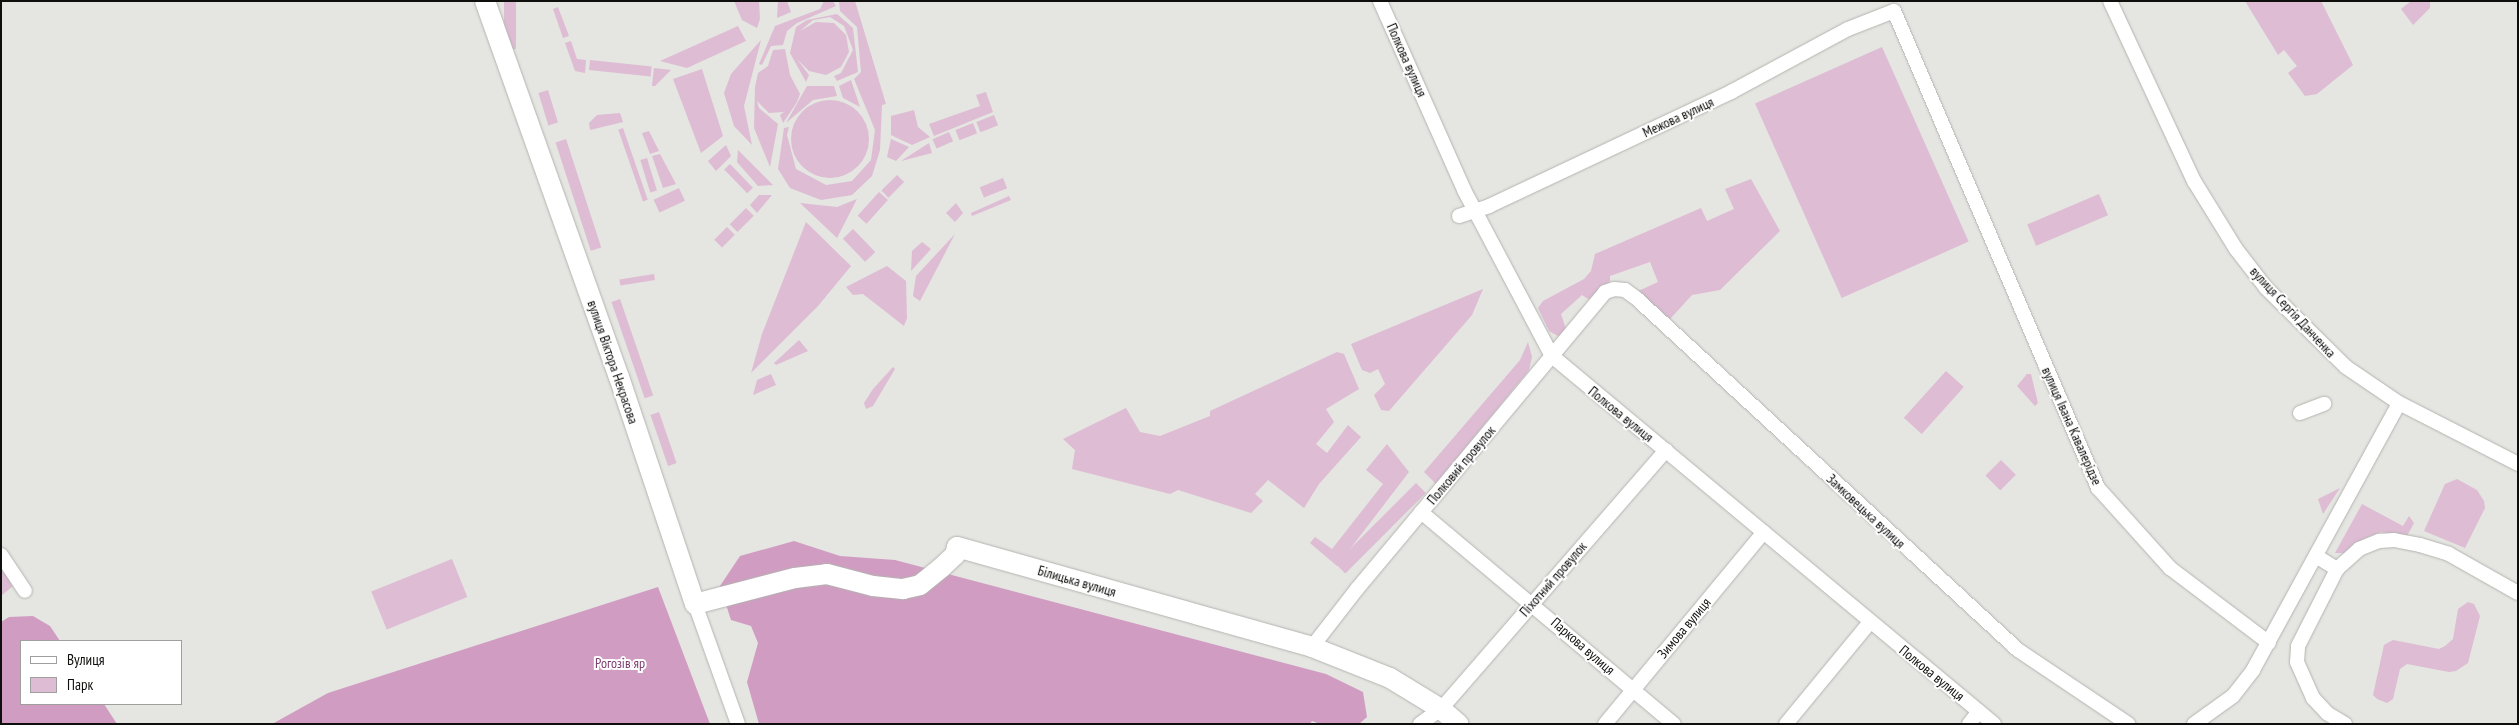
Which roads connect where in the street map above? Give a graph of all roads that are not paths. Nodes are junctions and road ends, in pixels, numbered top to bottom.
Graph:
1 (485, 1) edge
2 (1380, 1) edge
3 (2110, 1) edge
4 (1894, 11) joint
5 (1476, 210) junction
6 (1459, 216) dead end
7 (1614, 289) joint
8 (1552, 356) junction
9 (2399, 403) junction
10 (2324, 404) dead end
11 (2300, 413) dead end
12 (1666, 450) junction
13 (2518, 464) edge
14 (1421, 512) junction
15 (1764, 532) junction
16 (1, 555) edge
17 (2316, 556) junction
18 (2337, 569) junction
19 (25, 591) dead end
20 (2518, 593) edge
21 (1532, 602) junction
22 (695, 604) junction
23 (1870, 622) junction
24 (2269, 643) junction
25 (1312, 648) junction
26 (1632, 689) junction
27 (1441, 709) junction
28 (1979, 711) junction
29 (738, 724) edge
30 (1420, 724) edge
31 (1458, 724) edge
32 (1605, 724) edge
33 (1674, 724) edge
34 (1786, 724) edge
35 (1969, 724) edge
36 (1994, 724) edge
37 (2128, 724) edge
38 (2194, 724) edge
39 (2345, 724) edge

1 - 22 main road, вулиця Віктора Некрасова
2 - 5 street, Полкова вулиця
3 - 9 street, вулиця Сергія Данченка
4 - 5 street, Межова вулиця
4 - 24 street, вулиця Івана Кавалерідзе
5 - 6 street, Межова вулиця
5 - 8 street, Полкова вулиця
7 - 8 street, Полковий провулок
7 - 37 street, Замковецька вулиця
8 - 12 street, Полкова вулиця
8 - 14 street, Полковий провулок
9 - 13 street, вулиця Сергія Данченка
9 - 17 street
10 - 11 street
12 - 15 street, Полкова вулиця
12 - 21 street, Піхотний провулок
14 - 21 street, Паркова вулиця
14 - 25 street, Полковий провулок
15 - 23 street, Полкова вулиця
15 - 26 street, Зимова вулиця
16 - 19 street
17 - 18 street
17 - 24 street
18 - 20 street
18 - 39 street
21 - 26 street, Паркова вулиця
21 - 27 street, Піхотний провулок
22 - 25 main road, Білицька вулиця
22 - 29 street, вулиця Віктора Некрасова
23 - 28 street, Полкова вулиця
23 - 34 street
24 - 38 street
25 - 27 main road, Білицька вулиця
26 - 32 street, Зимова вулиця
26 - 33 street, Паркова вулиця
27 - 30 street, Піхотний провулок
27 - 31 main road, Білицька вулиця
28 - 35 street
28 - 36 street, Полкова вулиця

